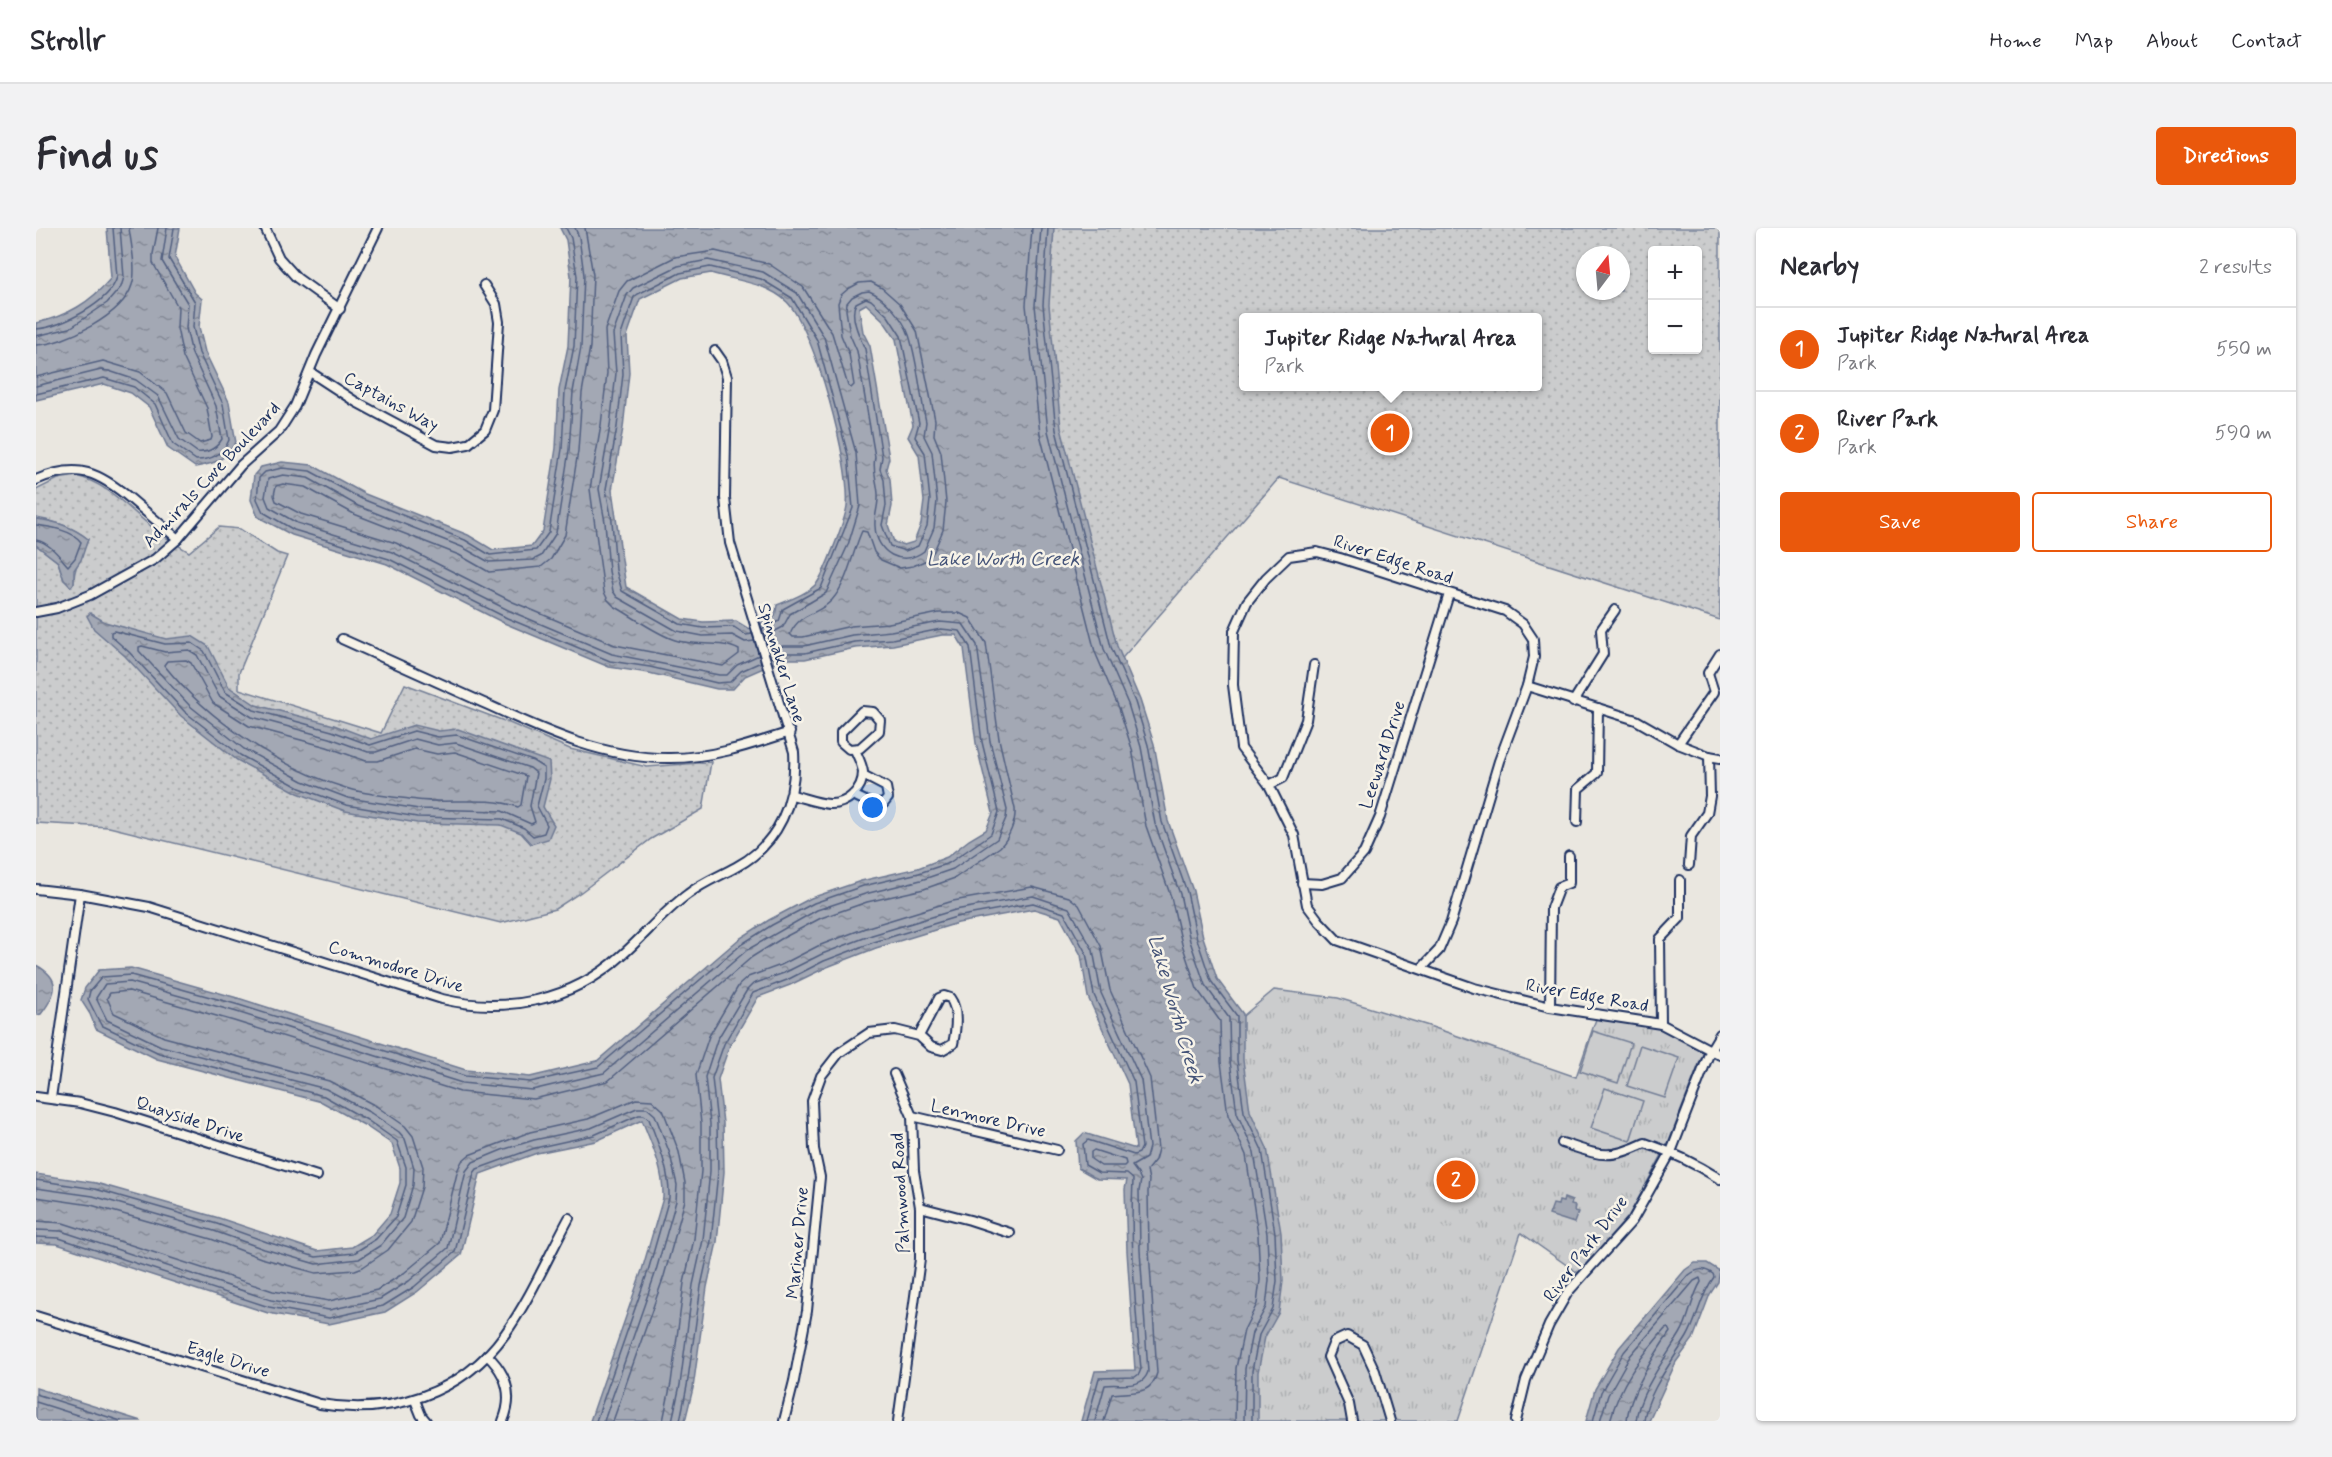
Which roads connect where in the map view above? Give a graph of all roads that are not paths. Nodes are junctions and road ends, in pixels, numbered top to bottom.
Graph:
1 (265, 228) edge
2 (378, 228) edge
3 (484, 285) dead end
4 (340, 309) junction
5 (715, 351) dead end
6 (310, 372) junction
7 (36, 480) edge
8 (178, 539) junction
9 (1449, 594) junction
10 (1615, 610) dead end
11 (36, 612) edge
12 (342, 639) dead end
13 (1720, 654) edge
14 (1314, 665) dead end
15 (1527, 686) junction
16 (1573, 702) junction
17 (1598, 708) junction
18 (790, 732) junction
19 (1678, 744) junction
20 (855, 750) junction
21 (1709, 756) junction
22 (1720, 758) edge
23 (863, 775) junction
24 (1269, 785) junction
25 (792, 795) junction
26 (853, 795) junction
27 (1577, 822) dead end
28 (1569, 856) dead end
29 (1689, 865) dead end
30 (1680, 880) dead end
31 (1302, 883) junction
32 (36, 889) edge
33 (80, 894) junction
34 (1421, 969) junction
35 (1550, 1007) junction
36 (1660, 1024) junction
37 (1720, 1034) edge
38 (919, 1036) junction
39 (1711, 1049) junction
40 (1720, 1054) edge
41 (894, 1074) dead end
42 (36, 1096) edge
43 (51, 1098) junction
44 (912, 1116) junction
45 (1562, 1143) dead end
46 (1057, 1150) dead end
47 (1671, 1152) junction
48 (317, 1176) dead end
49 (1720, 1179) edge
50 (920, 1207) junction
51 (569, 1218) dead end
52 (1010, 1233) dead end
53 (36, 1316) edge
54 (487, 1355) junction
55 (415, 1400) junction
56 (426, 1421) edge
57 (503, 1421) edge
58 (784, 1421) edge
59 (898, 1421) edge
60 (1352, 1421) edge
61 (1390, 1421) edge
62 (1516, 1421) edge

1 - 4 street
2 - 4 street, Admirals Cove Boulevard
3 - 6 street, Captains Way
4 - 6 street, Admirals Cove Boulevard
5 - 18 street, Spinnaker Lane
6 - 8 street, Admirals Cove Boulevard
7 - 8 street
8 - 11 street, Admirals Cove Boulevard
9 - 15 street, River Edge Road
9 - 24 street, River Edge Road
9 - 31 street, Leeward Drive
10 - 16 street
12 - 18 street, Spinnaker Lane
13 - 19 street
14 - 24 street
15 - 16 street
15 - 34 street, River Edge Road
16 - 17 street
17 - 19 street
17 - 27 street
18 - 25 street, Commodore Drive
19 - 21 street
20 - 20 street
20 - 23 street
21 - 22 street
21 - 29 street
23 - 26 street
23 - 26 street
24 - 31 street, River Edge Road
25 - 26 street
25 - 33 street, Commodore Drive
28 - 35 street
30 - 36 street
31 - 34 street, River Edge Road
32 - 33 street, Commodore Drive
33 - 43 street
34 - 35 street, River Edge Road
35 - 36 street, River Edge Road
36 - 39 street, River Edge Road
37 - 39 street, River Park Drive
38 - 38 street, Mariner Drive
38 - 58 street, Mariner Drive
39 - 40 street, River Edge Road
39 - 47 street, River Park Drive
41 - 44 street, Palmwood Road
42 - 43 street, Quayside Drive
43 - 48 street, Quayside Drive
44 - 46 street, Lenmore Drive
44 - 50 street, Palmwood Road
45 - 47 street
47 - 49 street
47 - 62 street, River Park Drive
50 - 52 street
50 - 59 street, Palmwood Road
51 - 54 street, Eagle Drive
53 - 55 street, Eagle Drive
54 - 55 street, Eagle Drive
54 - 57 street
55 - 56 street
60 - 61 street

